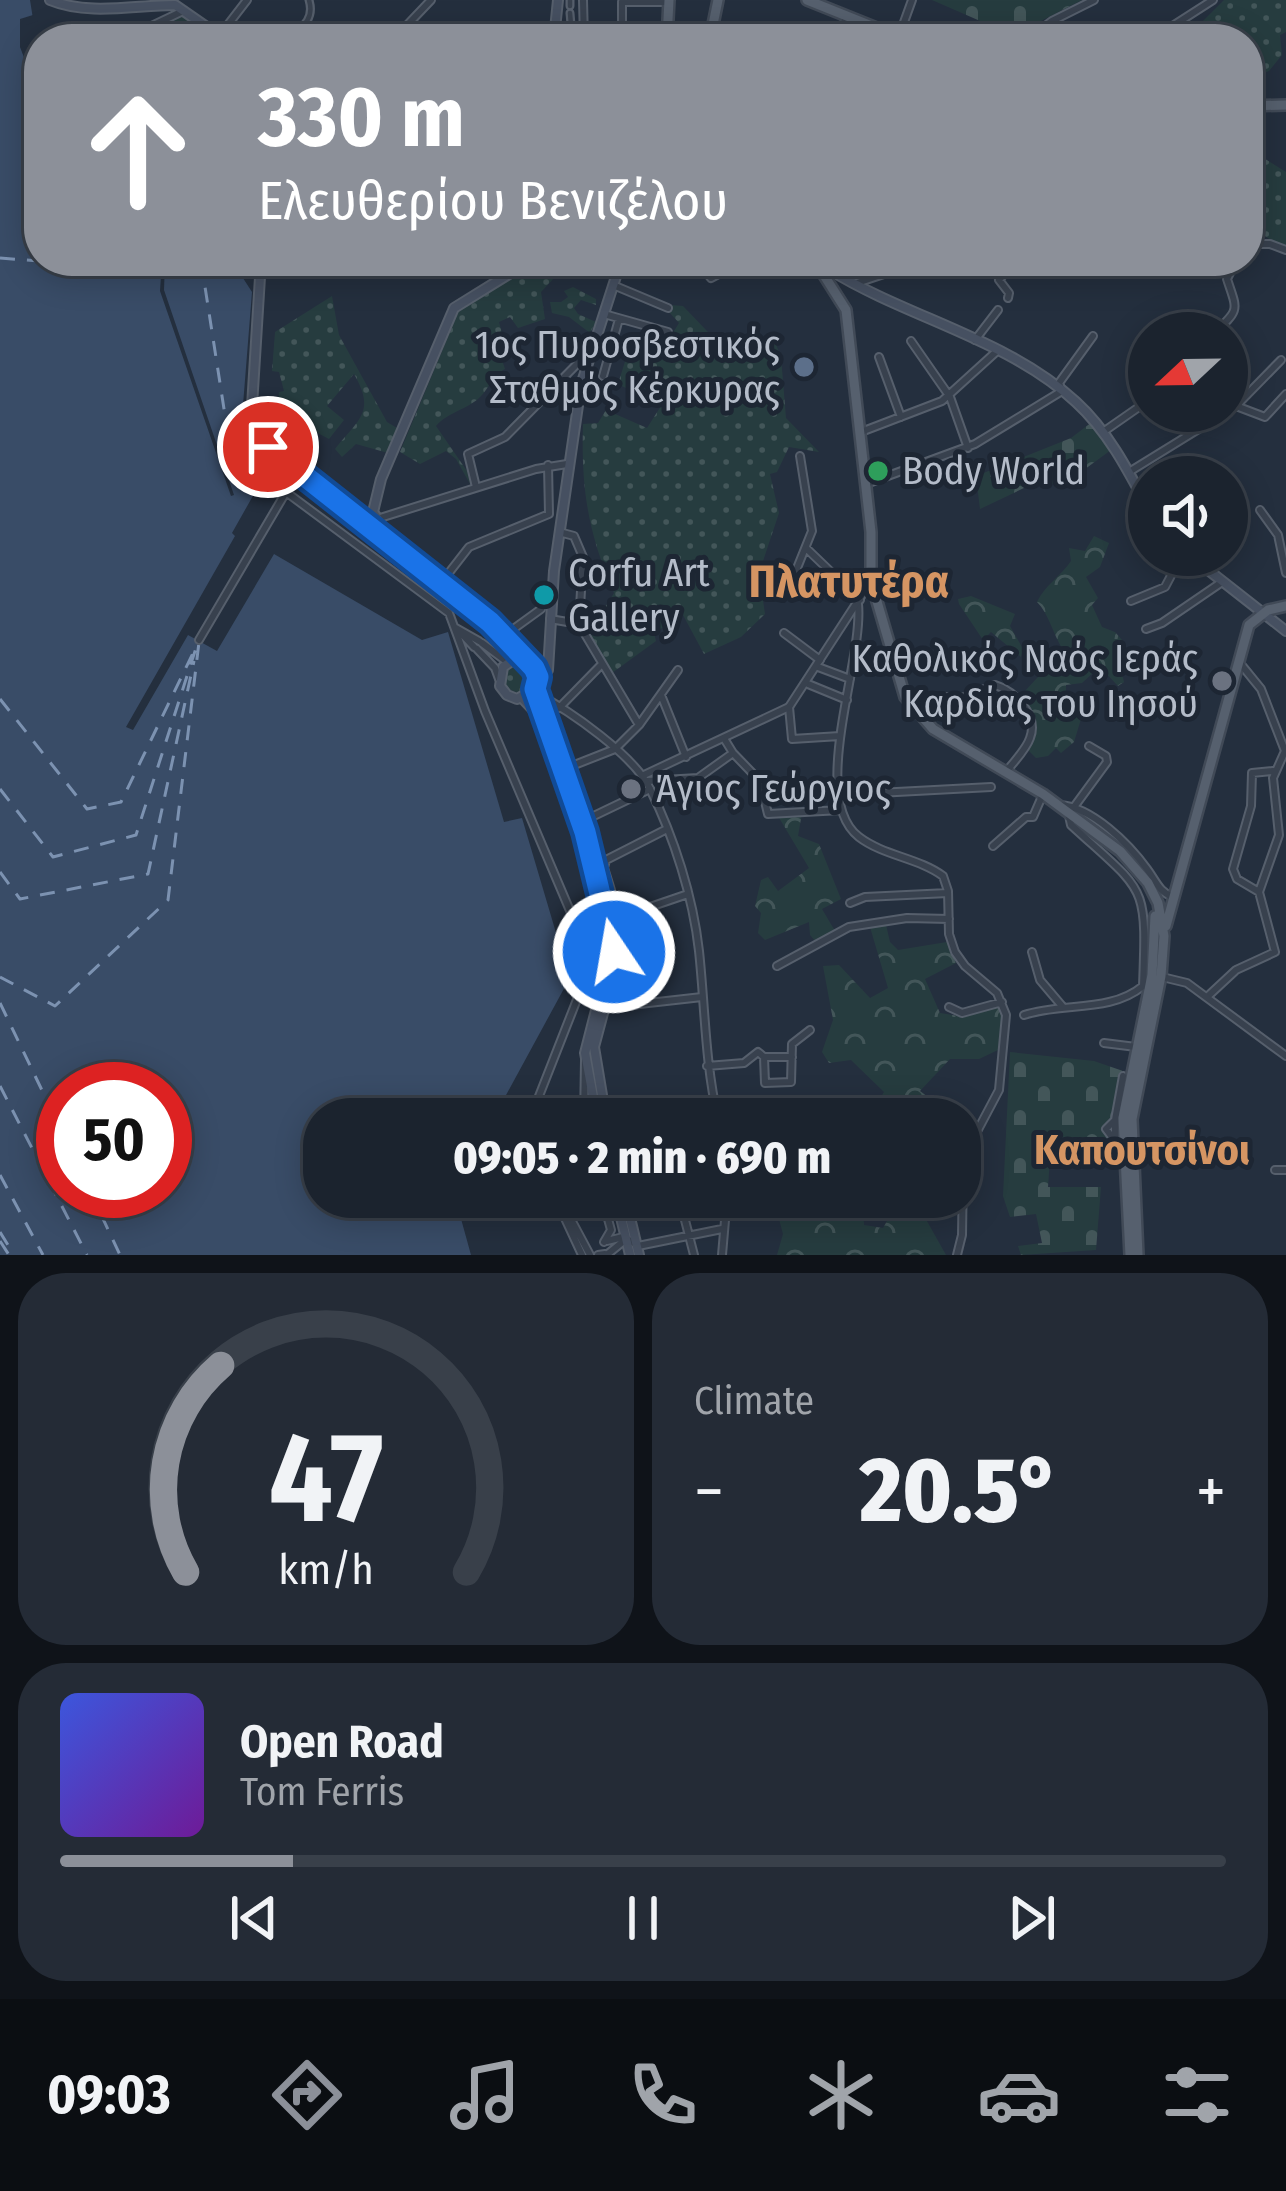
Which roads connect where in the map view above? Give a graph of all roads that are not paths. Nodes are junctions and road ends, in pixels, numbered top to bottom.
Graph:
1 (50, 0) edge
2 (431, 0) edge
3 (807, 0) edge
4 (1094, 0) edge
5 (1213, 0) edge
6 (622, 1) edge
7 (175, 2) edge
8 (669, 4) edge
9 (186, 9) junction
10 (853, 18) junction
11 (157, 24) edge
12 (205, 24) edge
13 (408, 24) edge
14 (849, 24) edge
15 (867, 24) edge
16 (1047, 24) edge
17 (1176, 24) edge
18 (260, 276) edge
19 (506, 276) edge
20 (616, 276) edge
21 (826, 276) edge
22 (839, 276) edge
23 (870, 276) edge
24 (1002, 276) edge
25 (1229, 276) edge
26 (851, 282) junction
27 (613, 285) junction
28 (836, 289) junction
29 (1008, 298) dead end
30 (668, 308) dead end
31 (998, 310) dead end
32 (1234, 312) edge
33 (603, 313) junction
34 (619, 319) junction
35 (668, 332) dead end
36 (1093, 336) dead end
37 (975, 340) junction
38 (911, 341) dead end
39 (997, 351) junction
40 (588, 357) junction
41 (880, 357) dead end
42 (1281, 360) dead end
43 (603, 376) dead end
44 (1062, 391) junction
45 (1248, 394) edge
46 (1286, 394) edge
47 (950, 397) junction
48 (1248, 411) edge
49 (1128, 415) edge
50 (902, 417) junction
51 (861, 432) junction
52 (1194, 432) edge
53 (1103, 433) junction
54 (968, 448) junction
55 (800, 456) dead end
56 (1155, 456) edge
57 (567, 464) junction
58 (548, 466) junction
59 (1128, 470) edge
60 (866, 484) junction
61 (476, 487) junction
62 (1260, 510) dead end
63 (377, 515) junction
64 (361, 520) junction
65 (1286, 528) edge
66 (374, 530) junction
67 (558, 532) junction
68 (1278, 535) junction
69 (806, 548) junction
70 (1286, 573) edge
71 (1171, 576) edge
72 (1216, 576) edge
73 (871, 581) junction
74 (1222, 582) junction
75 (441, 583) junction
76 (790, 583) dead end
77 (1131, 601) dead end
78 (859, 602) junction
79 (876, 602) junction
80 (1251, 604) junction
81 (1286, 606) edge
82 (541, 609) dead end
83 (1263, 613) junction
84 (550, 620) junction
85 (579, 624) junction
86 (1249, 626) junction
87 (456, 628) junction
88 (1146, 629) dead end
89 (1286, 631) edge
90 (784, 634) dead end
91 (507, 637) junction
92 (199, 640) dead end
93 (478, 645) junction
94 (527, 662) junction
95 (1239, 662) junction
96 (505, 664) junction
97 (820, 664) junction
98 (601, 665) junction
99 (678, 670) dead end
100 (537, 674) junction
101 (499, 679) junction
102 (850, 680) junction
103 (808, 684) junction
104 (536, 691) junction
105 (662, 695) junction
106 (947, 697) dead end
107 (522, 698) junction
108 (847, 700) junction
109 (789, 707) junction
110 (559, 708) junction
111 (639, 725) junction
112 (841, 736) junction
113 (725, 740) junction
114 (1089, 746) dead end
115 (615, 749) junction
116 (1286, 751) edge
117 (733, 753) junction
118 (686, 757) junction
119 (560, 771) junction
120 (1007, 771) junction
121 (1274, 771) junction
122 (647, 782) junction
123 (992, 787) dead end
124 (1043, 794) junction
125 (840, 795) junction
126 (1068, 808) junction
127 (842, 810) junction
128 (578, 823) junction
129 (666, 829) junction
130 (993, 846) dead end
131 (596, 871) junction
132 (1143, 878) junction
133 (611, 890) dead end
134 (1259, 892) junction
135 (948, 893) junction
136 (688, 894) junction
137 (1174, 897) junction
138 (850, 903) dead end
139 (949, 919) junction
140 (605, 922) junction
141 (1163, 936) junction
142 (1032, 952) dead end
143 (777, 966) dead end
144 (1151, 981) junction
145 (702, 997) junction
146 (1207, 997) junction
147 (602, 1002) junction
148 (1003, 1002) junction
149 (1062, 1006) junction
150 (949, 1007) dead end
151 (1024, 1015) dead end
152 (810, 1030) dead end
153 (1104, 1042) dead end
154 (1136, 1047) junction
155 (1286, 1056) edge
156 (764, 1057) junction
157 (792, 1057) junction
158 (585, 1060) junction
159 (707, 1066) junction
160 (1123, 1076) dead end
161 (1124, 1091) junction
162 (538, 1098) edge
163 (584, 1098) edge
164 (592, 1098) edge
165 (602, 1098) edge
166 (714, 1098) edge
167 (981, 1126) edge
168 (1275, 1170) dead end
169 (1286, 1170) edge
170 (570, 1218) edge
171 (571, 1218) edge
172 (608, 1218) edge
173 (626, 1218) edge
174 (684, 1218) edge
175 (724, 1218) edge
176 (962, 1218) edge
177 (722, 1229) junction
178 (630, 1234) junction
179 (688, 1234) junction
180 (583, 1240) junction
181 (603, 1242) junction
182 (633, 1251) edge
183 (595, 1254) edge
184 (694, 1255) edge
185 (722, 1255) edge
186 (957, 1255) edge
187 (1134, 1255) edge

1 - 7 main road
2 - 13 street
3 - 10 main road
4 - 16 street
5 - 17 street
6 - 8 street
7 - 9 main road
9 - 11 street
9 - 12 main road
10 - 14 street
10 - 15 main road
18 - 64 main road
19 - 63 main road
20 - 27 main road
21 - 28 main road
22 - 26 main road
23 - 26 street
24 - 29 street
25 - 32 street
26 - 28 main road
26 - 37 main road
27 - 30 street
27 - 33 main road
28 - 51 main road
31 - 37 street
33 - 34 street
33 - 40 main road
34 - 35 street
34 - 43 street
36 - 44 street
37 - 39 main road
38 - 47 street
39 - 44 main road
39 - 47 street
40 - 57 main road
40 - 61 street
41 - 50 street
42 - 45 street
44 - 53 main road
44 - 54 street
46 - 48 street
47 - 50 street
47 - 54 street
49 - 53 street
50 - 51 street
51 - 60 main road
52 - 56 street
53 - 59 main road
54 - 60 street
55 - 69 street
57 - 58 street
57 - 67 main road
58 - 61 street
58 - 75 street
60 - 73 main road
61 - 63 street
62 - 68 street
63 - 64 main road
63 - 66 main road
64 - 66 main road
65 - 68 street
66 - 75 main road
67 - 84 main road
67 - 85 street
68 - 70 street
69 - 76 street
69 - 78 street
71 - 77 street
72 - 74 main road
73 - 78 street
73 - 79 main road
74 - 80 main road
74 - 88 street
75 - 91 main road
78 - 79 street
78 - 97 street
78 - 102 street
79 - 120 main road
80 - 83 main road
80 - 86 main road
81 - 83 main road
82 - 91 street
83 - 86 main road
83 - 89 main road
84 - 85 street
84 - 100 main road
85 - 98 street
86 - 95 main road
87 - 92 street
87 - 93 street
87 - 162 street
90 - 97 street
91 - 94 main road
91 - 96 main road
93 - 96 street
93 - 101 street
94 - 96 main road
94 - 100 main road
95 - 116 street
95 - 137 main road
96 - 101 main road
97 - 102 street
97 - 103 street
98 - 110 street
98 - 111 street
99 - 105 street
100 - 104 main road
101 - 107 main road
102 - 108 street
103 - 108 street
103 - 109 street
104 - 107 main road
104 - 110 street
104 - 119 main road
105 - 111 street
105 - 118 street
106 - 120 street
107 - 119 main road
108 - 112 street
109 - 112 street
109 - 113 street
110 - 115 street
111 - 115 street
112 - 125 street
113 - 117 street
113 - 118 street
114 - 126 street
115 - 119 street
115 - 122 street
116 - 121 street
117 - 122 street
117 - 127 street
118 - 122 street
119 - 128 main road
120 - 124 main road
121 - 134 street
121 - 134 street
122 - 128 street
122 - 129 street
123 - 125 street
124 - 126 main road
124 - 130 street
125 - 127 street
126 - 132 main road
126 - 137 street
126 - 144 street
127 - 135 street
128 - 131 main road
129 - 131 street
129 - 136 street
131 - 133 street
131 - 140 main road
132 - 141 main road
132 - 144 main road
134 - 146 street
135 - 138 street
135 - 139 street
136 - 140 street
136 - 145 street
137 - 141 main road
139 - 143 street
139 - 148 street
140 - 147 main road
141 - 144 main road
142 - 149 street
144 - 146 street
144 - 149 street
144 - 154 main road
144 - 187 main road
145 - 147 street
145 - 159 street
146 - 155 street
147 - 158 main road
147 - 165 main road
148 - 150 street
148 - 167 street
149 - 151 street
152 - 157 street
153 - 154 street
154 - 161 main road
156 - 157 street
156 - 157 street
156 - 159 street
158 - 163 street
158 - 164 main road
159 - 166 street
160 - 161 street
161 - 187 main road
168 - 169 street
170 - 180 street
171 - 183 street
172 - 181 street
173 - 178 main road
174 - 179 street
175 - 177 street
176 - 186 street
177 - 179 street
177 - 185 street
178 - 181 street
178 - 182 main road
178 - 183 street
179 - 182 street
179 - 184 street
180 - 181 street
180 - 183 street
181 - 183 street
182 - 183 street

